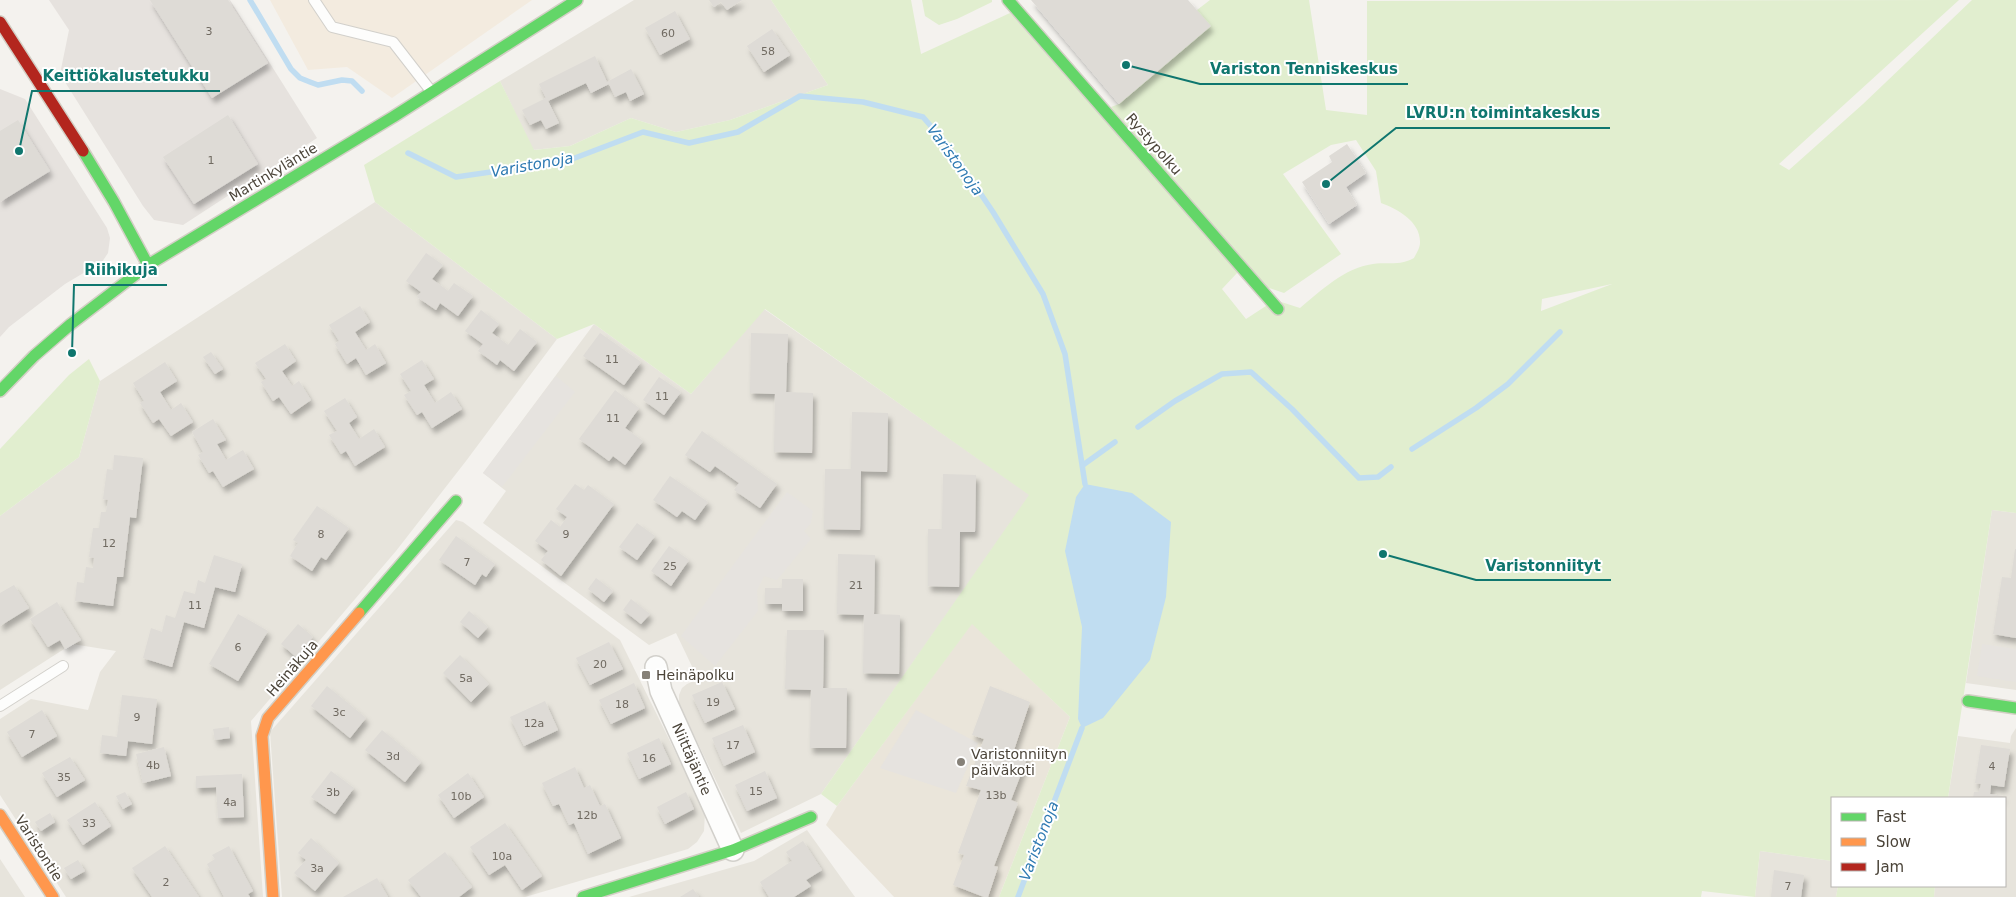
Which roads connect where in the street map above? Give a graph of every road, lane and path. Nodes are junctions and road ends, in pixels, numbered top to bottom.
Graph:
1 (314, 0) edge
2 (577, 0) edge
3 (1008, 0) edge
4 (0, 22) edge
5 (432, 92) junction
6 (148, 265) junction
7 (1278, 309) dead end
8 (0, 391) edge
9 (456, 501) dead end
10 (63, 666) dead end
11 (656, 667) dead end
12 (1968, 701) dead end
13 (0, 706) edge
14 (2016, 708) edge
15 (0, 815) edge
16 (812, 816) dead end
17 (733, 850) junction
18 (53, 897) edge
19 (274, 897) edge
20 (584, 897) edge

1 - 5 lane
2 - 5 street, Martinkyläntie
3 - 7 street, Rystypolku
4 - 6 street
5 - 6 street, Martinkyläntie
6 - 8 street, Martinkyläntie
9 - 19 street, Heinäkuja
10 - 13 lane
11 - 17 street, Niittäjäntie
12 - 14 street
15 - 18 street, Varistontie
16 - 17 street
17 - 20 street

